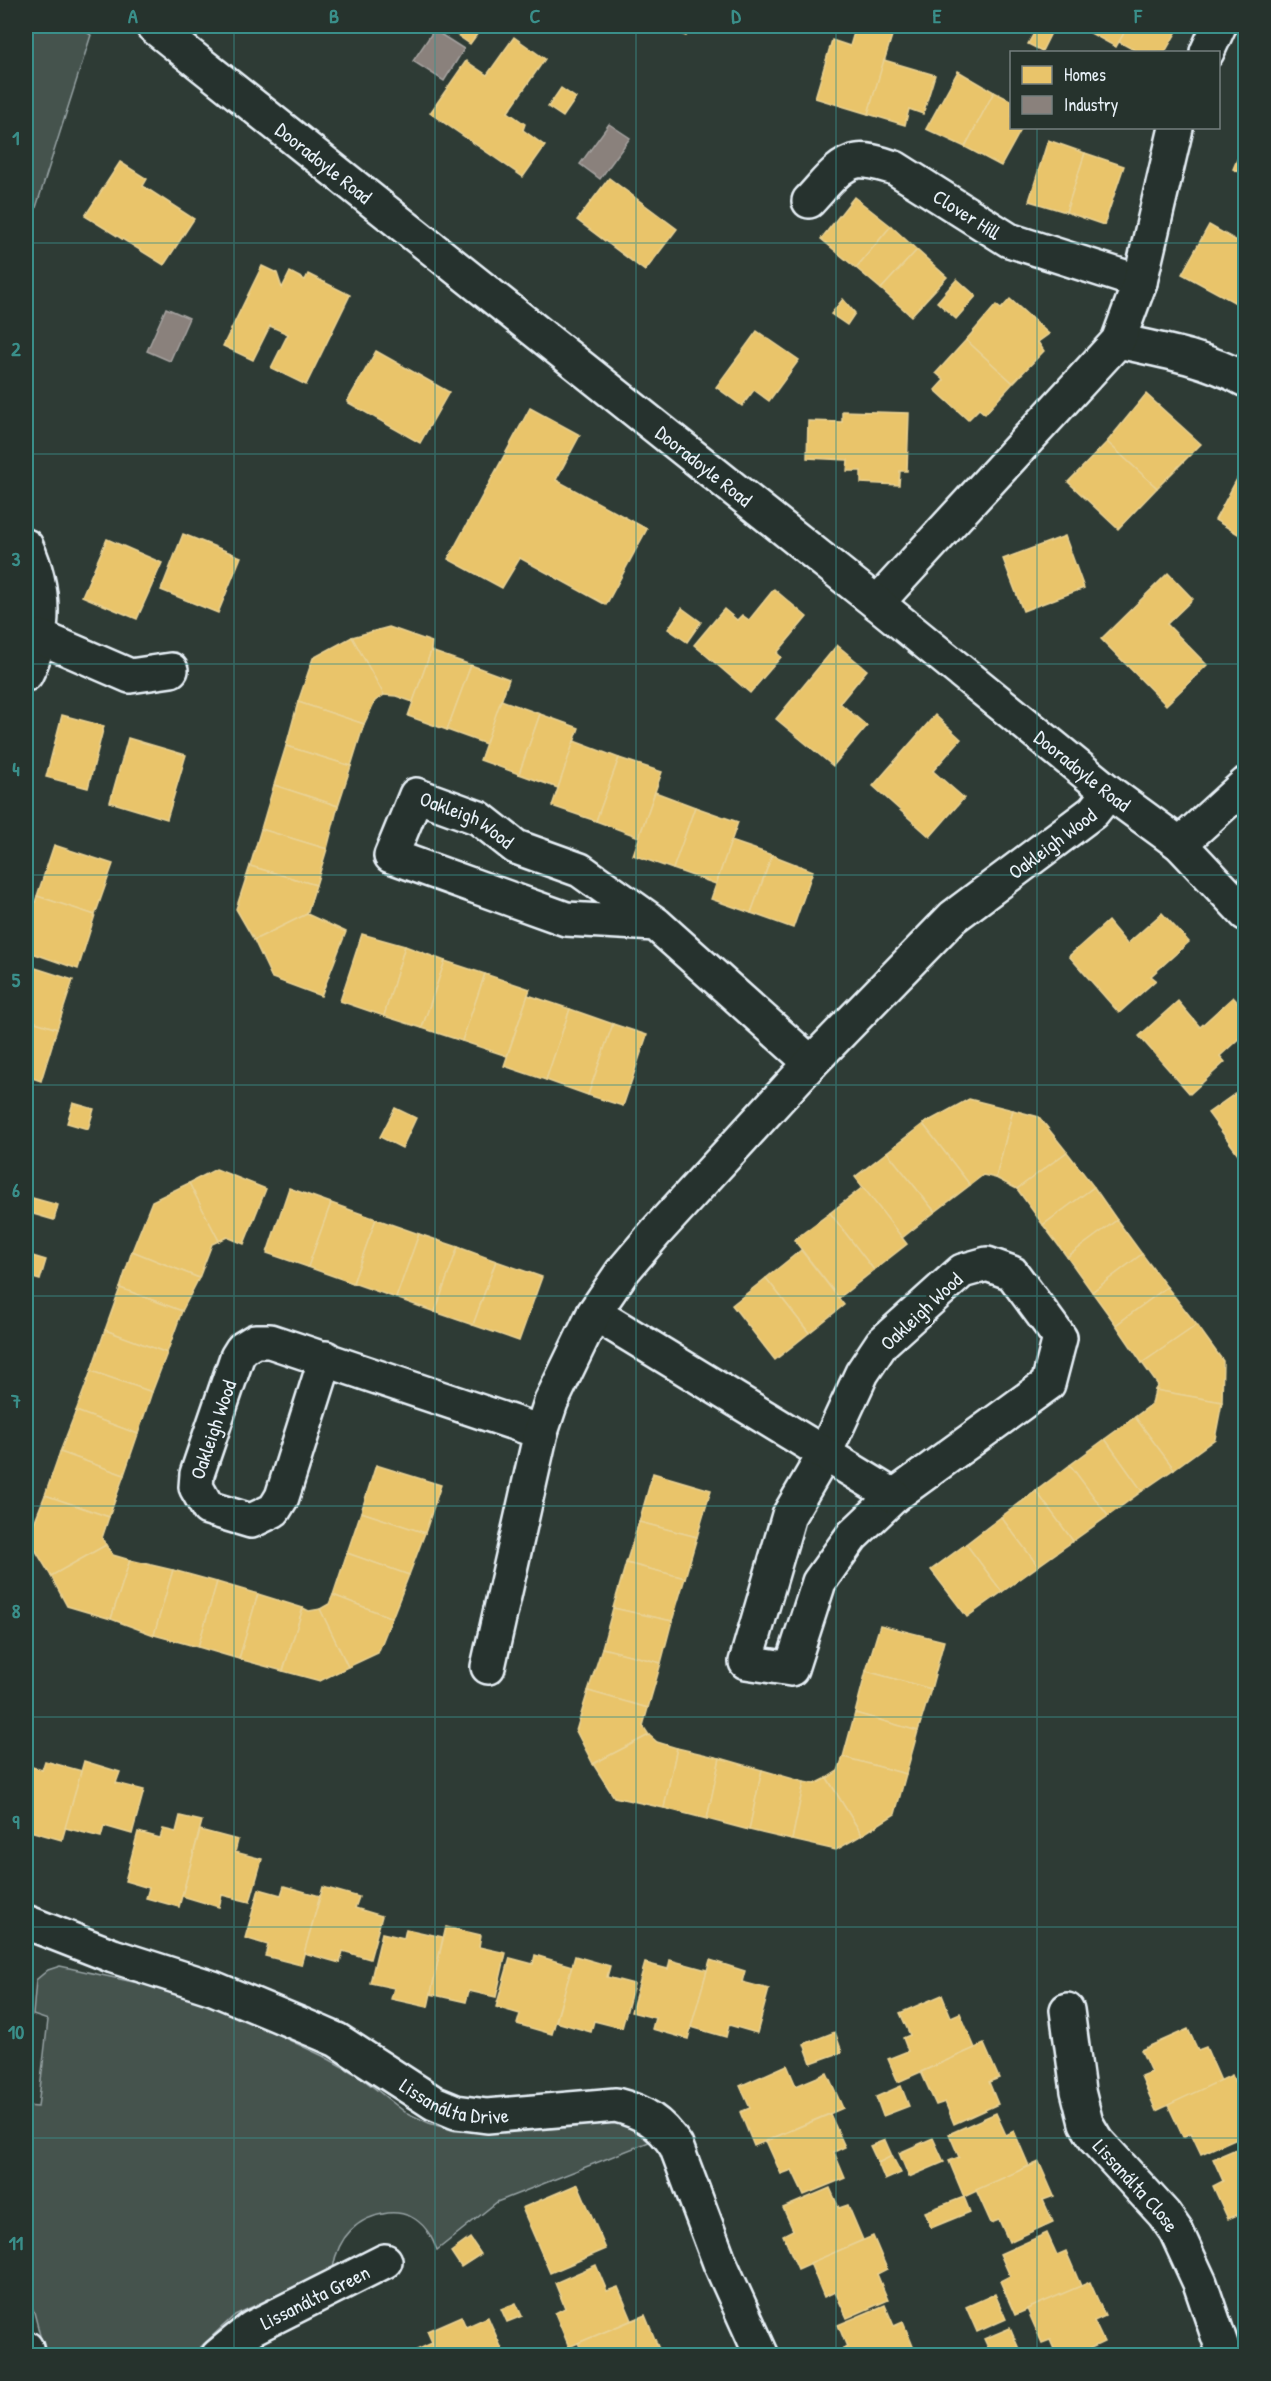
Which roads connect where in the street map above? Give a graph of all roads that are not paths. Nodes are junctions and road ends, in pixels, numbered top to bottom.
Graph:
1 (153, 26) edge
2 (1219, 26) edge
3 (1207, 51) edge
4 (1176, 129) edge
5 (809, 201) dead end
6 (1140, 282) junction
7 (1118, 341) junction
8 (1245, 380) edge
9 (26, 546) edge
10 (877, 603) junction
11 (40, 637) junction
12 (171, 670) dead end
13 (26, 674) edge
14 (1245, 784) edge
15 (1109, 792) junction
16 (1180, 844) junction
17 (1245, 914) edge
18 (656, 924) junction
19 (811, 1063) junction
20 (594, 1313) junction
21 (326, 1358) junction
22 (542, 1432) junction
23 (824, 1455) junction
24 (894, 1496) junction
25 (488, 1667) dead end
26 (26, 1922) edge
27 (1067, 2010) dead end
28 (385, 2260) dead end
29 (26, 2348) edge
30 (28, 2355) edge
31 (218, 2355) edge
32 (762, 2355) edge
33 (1225, 2355) edge

1 - 10 street, Dooradoyle Road
2 - 3 street
4 - 6 street
5 - 6 street, Clover Hill
6 - 7 street
7 - 8 street
7 - 10 street
9 - 11 street
10 - 15 street, Dooradoyle Road
11 - 12 street
11 - 13 street
14 - 16 street
15 - 16 street, Dooradoyle Road
15 - 19 street, Oakleigh Wood
16 - 17 street, Dooradoyle Road
18 - 18 street, Oakleigh Wood
18 - 19 street, Oakleigh Wood
19 - 20 street, Oakleigh Wood
20 - 22 street, Oakleigh Wood
20 - 23 street
21 - 21 street, Oakleigh Wood
21 - 22 street, Oakleigh Wood
22 - 25 street, Oakleigh Wood
23 - 24 street
23 - 24 street, Oakleigh Wood
23 - 24 street, Oakleigh Wood
26 - 32 street, Lissanálta Drive
27 - 33 street, Lissanálta Close
28 - 31 street, Lissanálta Green
29 - 30 street

